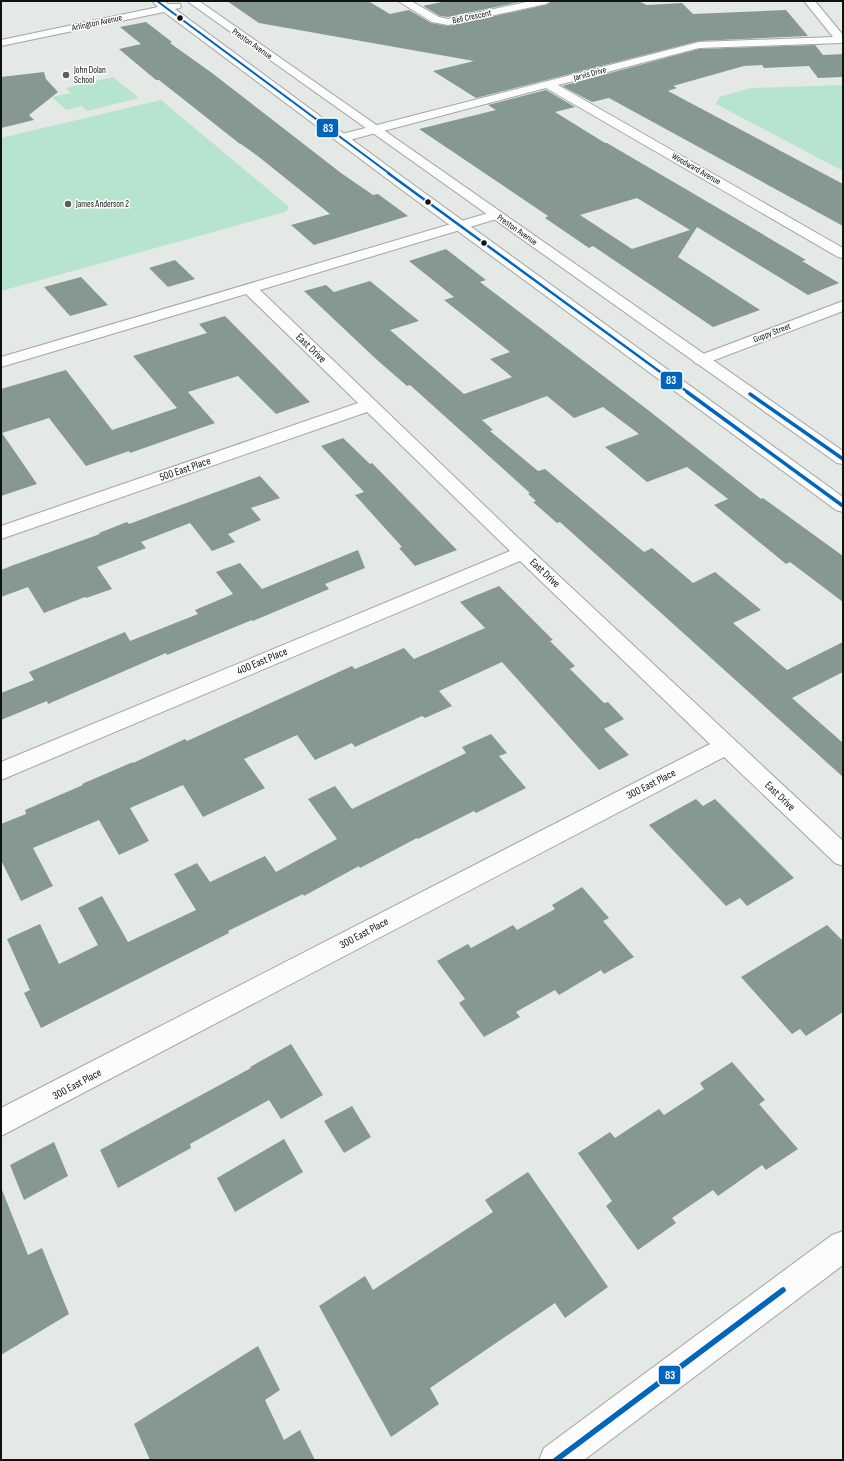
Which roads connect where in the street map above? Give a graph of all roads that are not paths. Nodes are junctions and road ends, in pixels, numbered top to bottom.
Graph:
1 (403, 1) edge
2 (546, 1) edge
3 (809, 1) edge
4 (193, 2) edge
5 (162, 5) edge
6 (842, 40) edge
7 (1, 43) edge
8 (549, 85) junction
9 (374, 130) junction
10 (342, 138) junction
11 (495, 215) junction
12 (459, 225) junction
13 (843, 254) edge
14 (249, 288) junction
15 (843, 306) edge
16 (701, 360) junction
17 (1, 362) edge
18 (370, 405) junction
19 (843, 459) edge
20 (843, 506) edge
21 (1, 533) edge
22 (523, 553) junction
23 (727, 745) junction
24 (1, 771) edge
25 (843, 856) edge
26 (1, 1123) edge
27 (843, 1246) edge
28 (556, 1460) edge

1 - 2 street, Bell Crescent
3 - 6 street
4 - 5 street, Arlington Avenue
4 - 9 street, Preston Avenue
5 - 7 street, Arlington Avenue
5 - 10 street, Preston Avenue
6 - 8 street, Jarvis Drive
8 - 9 street, Jarvis Drive
8 - 13 street, Woodward Avenue
9 - 10 street, Jarvis Drive
9 - 11 street, Preston Avenue
10 - 12 street, Preston Avenue
11 - 12 street
11 - 16 street, Preston Avenue
12 - 14 street
12 - 20 street, Preston Avenue
14 - 17 street
14 - 18 street, East Drive
15 - 16 street, Guppy Street
16 - 19 street, Preston Avenue
18 - 21 street, 500 East Place
18 - 22 street, East Drive
22 - 23 street, East Drive
22 - 24 street, 400 East Place
23 - 25 street, East Drive
23 - 26 street, 300 East Place
27 - 28 street

